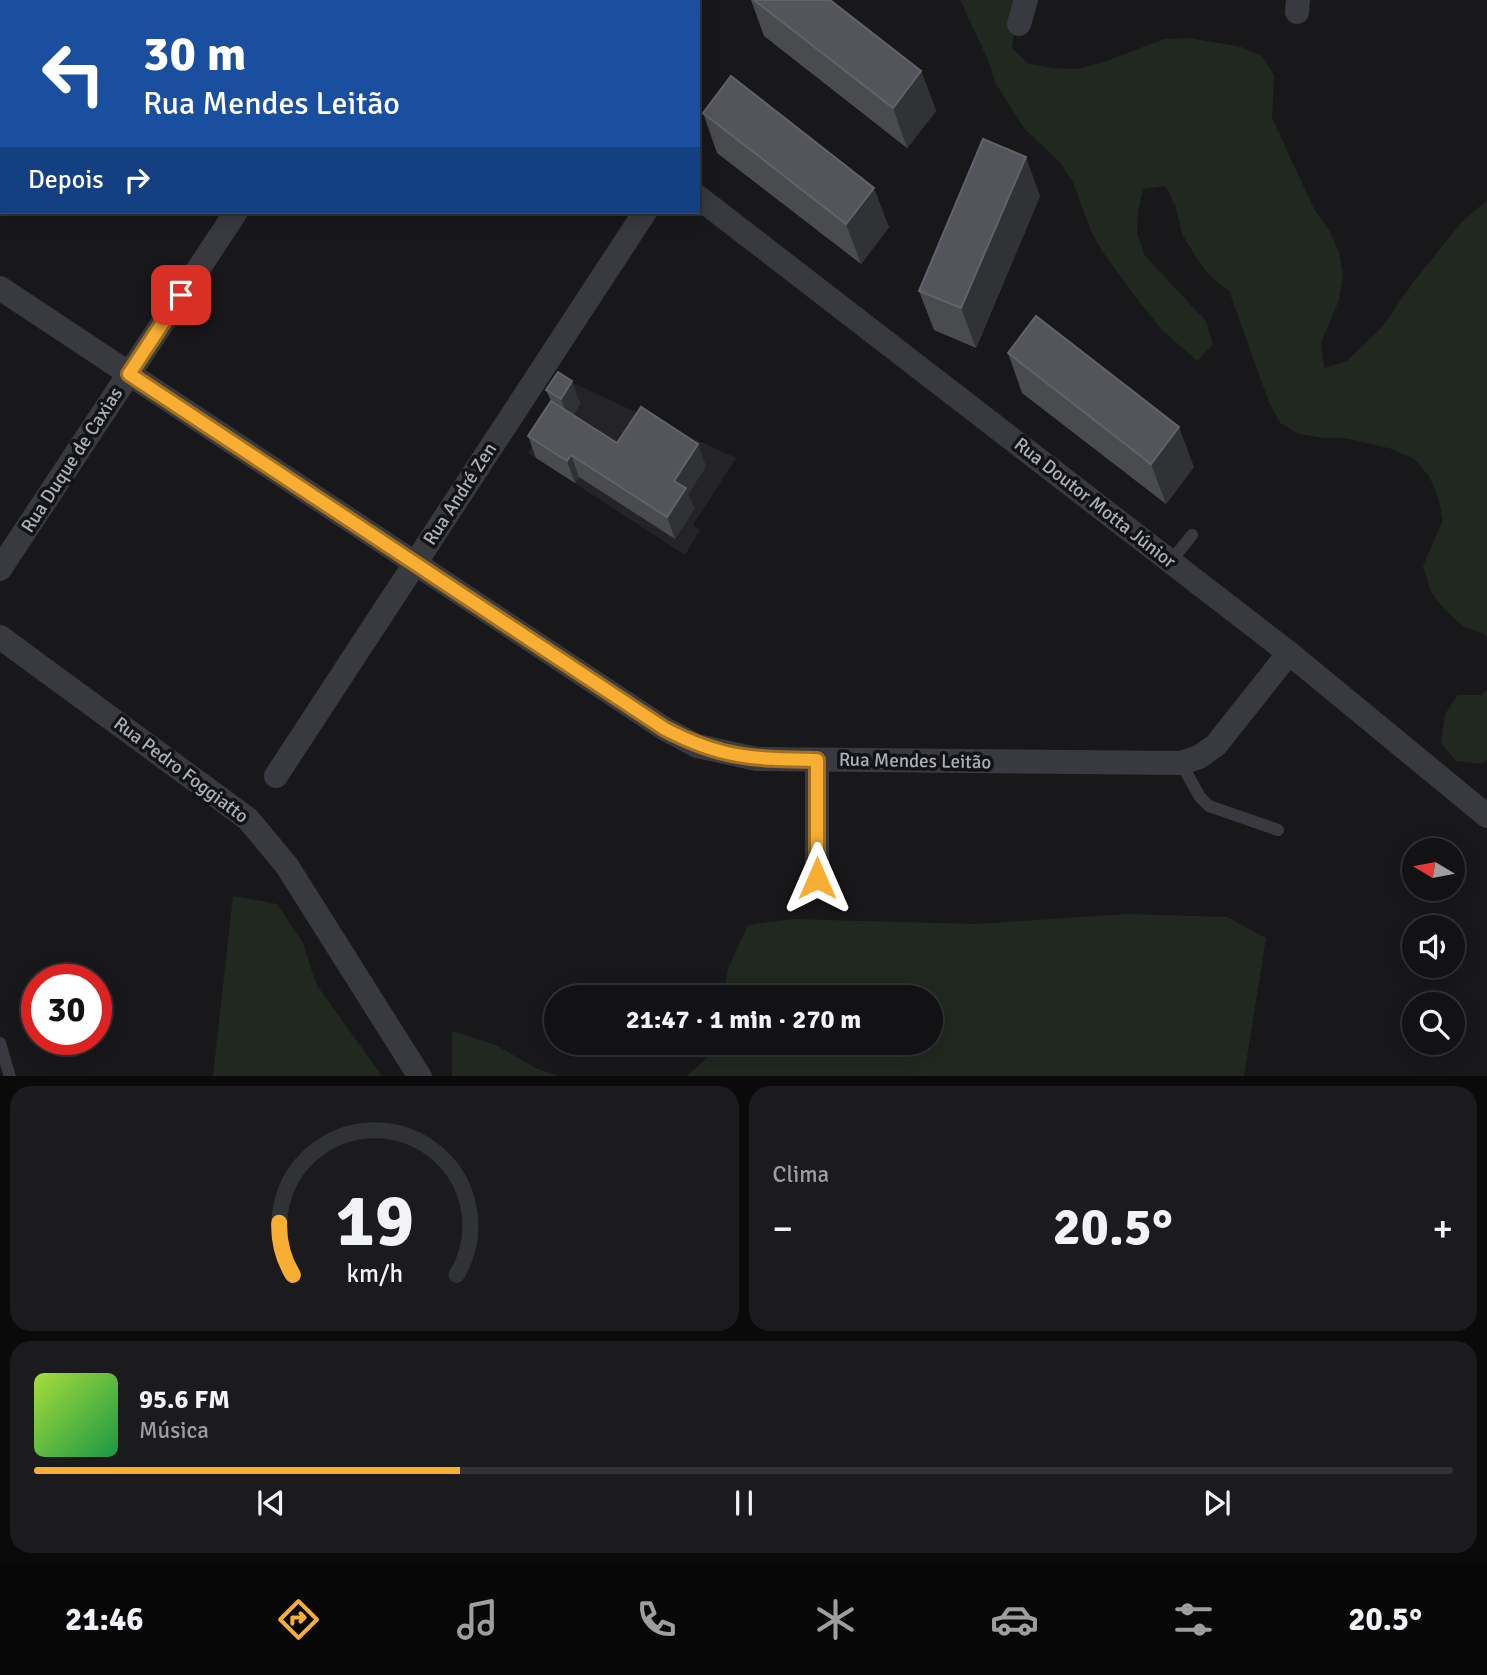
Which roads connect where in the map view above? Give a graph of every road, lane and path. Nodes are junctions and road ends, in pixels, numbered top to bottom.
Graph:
1 (1026, 0) edge
2 (1019, 24) dead end
3 (700, 199) edge
4 (235, 214) edge
5 (644, 214) edge
6 (0, 288) edge
7 (129, 374) junction
8 (1192, 535) dead end
9 (1171, 561) junction
10 (415, 563) junction
11 (0, 569) edge
12 (1, 639) edge
13 (1289, 653) junction
14 (817, 760) junction
15 (1181, 763) junction
16 (276, 776) dead end
17 (1487, 816) edge
18 (1278, 830) dead end
19 (817, 878) dead end
20 (0, 1043) edge
21 (10, 1076) edge
22 (420, 1076) edge

1 - 2 street
3 - 9 street, Rua Doutor Motta Júnior
4 - 7 street, Rua Duque de Caxias
5 - 10 street, Rua André Zen
6 - 7 street, Rua Mendes Leitão
7 - 10 street, Rua Mendes Leitão
7 - 11 street, Rua Duque de Caxias
8 - 9 lane
9 - 13 street, Rua Doutor Motta Júnior
10 - 14 street, Rua Mendes Leitão
10 - 16 street, Rua André Zen
12 - 22 street, Rua Pedro Foggiatto
13 - 15 street, Rua Mendes Leitão
13 - 17 street, Rua Doutor Motta Júnior
14 - 15 street, Rua Mendes Leitão
14 - 19 street
15 - 18 lane
20 - 21 lane

